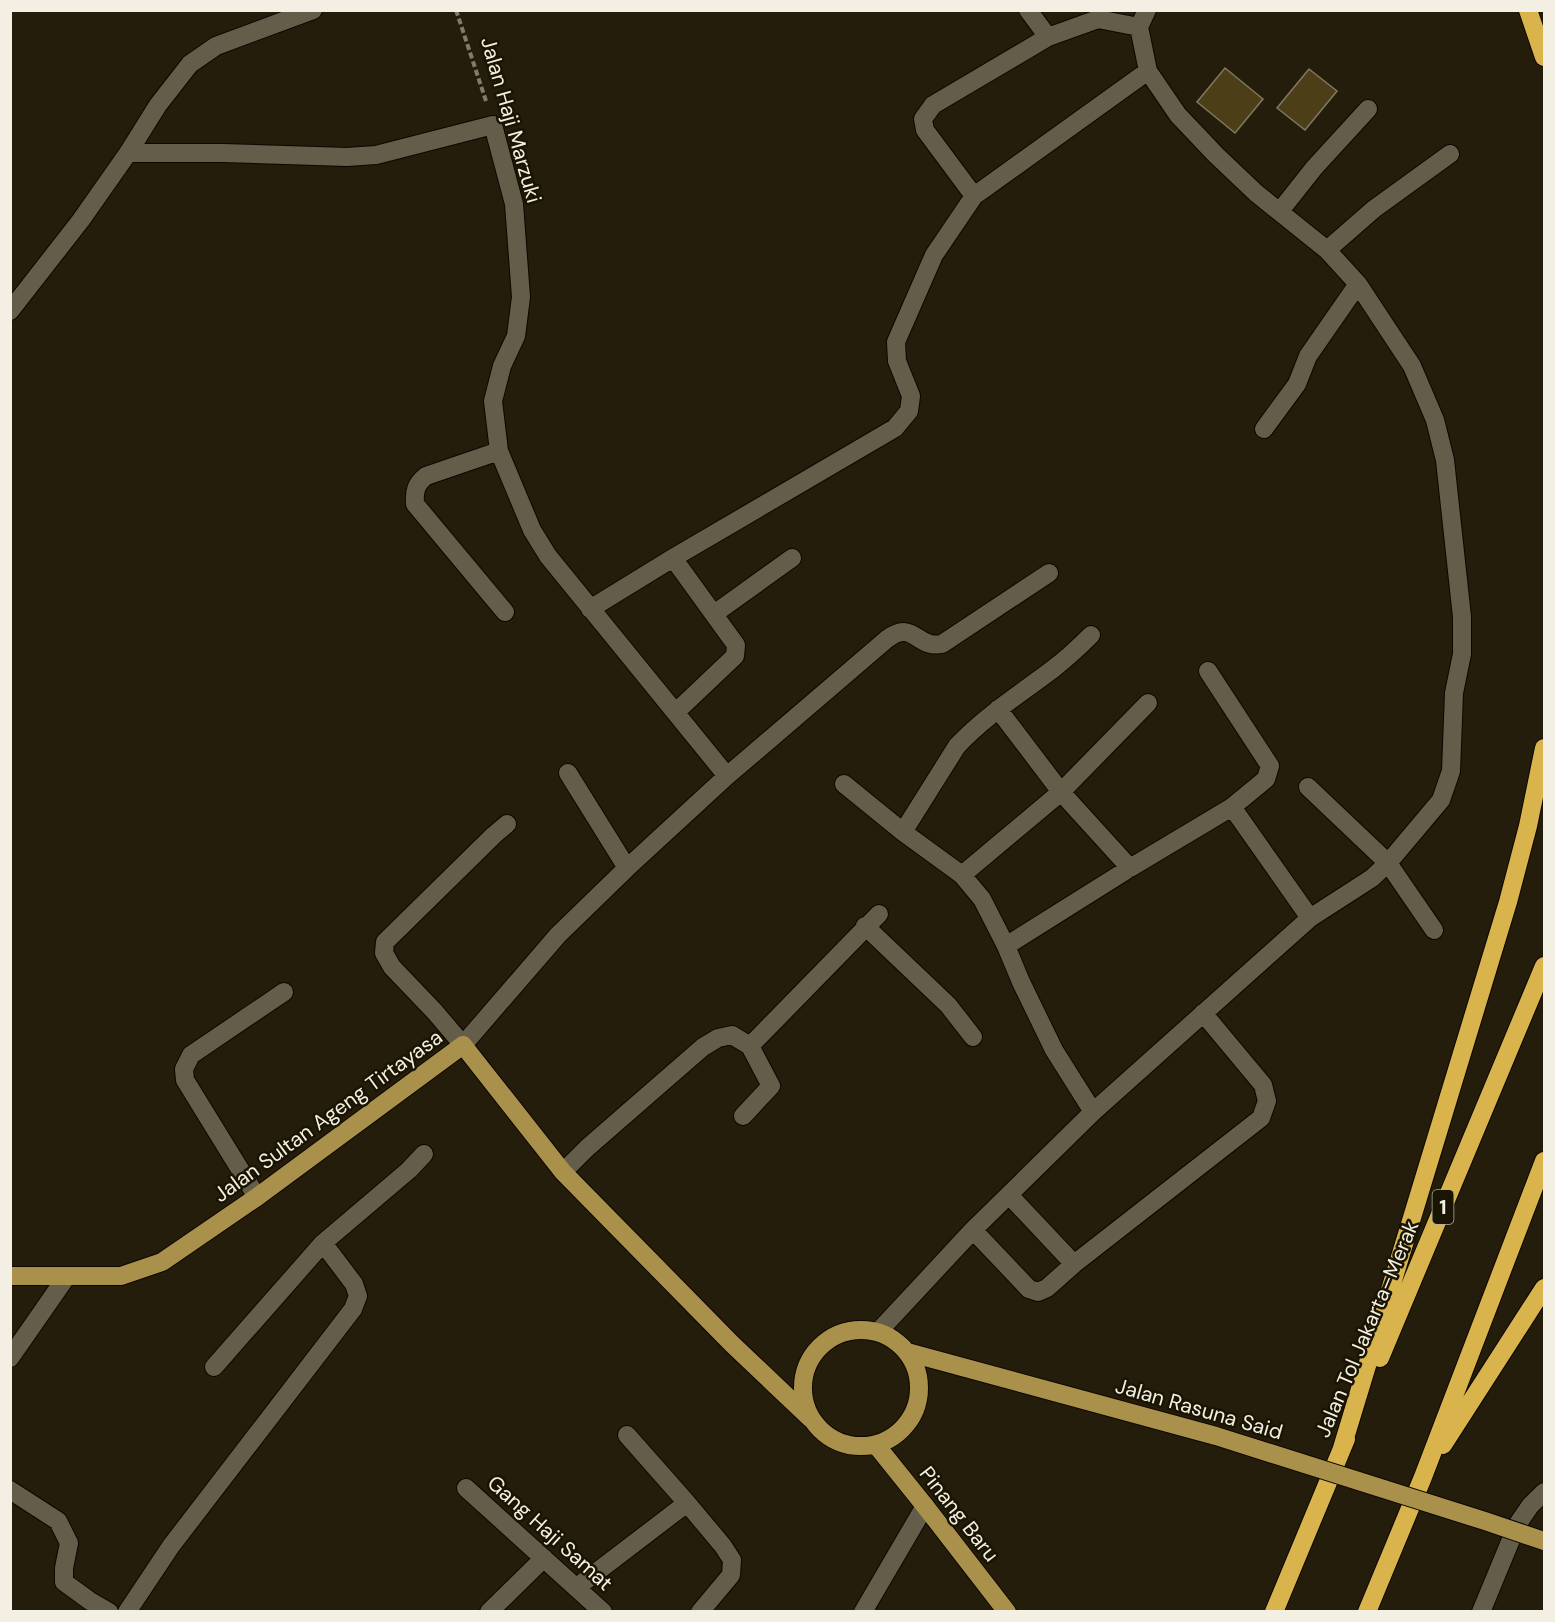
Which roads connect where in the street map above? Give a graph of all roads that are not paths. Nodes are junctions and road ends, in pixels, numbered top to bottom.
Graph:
1 (313, 10) edge
2 (1028, 10) edge
3 (1528, 10) edge
4 (1143, 19) edge
5 (1048, 37) junction
6 (1545, 57) edge
7 (1148, 71) junction
8 (1368, 109) dead end
9 (128, 153) junction
10 (1450, 154) dead end
11 (974, 196) junction
12 (1280, 211) junction
13 (1327, 250) junction
14 (1358, 284) junction
15 (10, 311) edge
16 (1264, 429) dead end
17 (499, 451) junction
18 (673, 558) junction
19 (792, 558) dead end
20 (1049, 573) dead end
21 (590, 609) junction
22 (505, 612) dead end
23 (714, 614) junction
24 (1091, 635) dead end
25 (1208, 671) dead end
26 (1148, 703) dead end
27 (998, 709) junction
28 (676, 711) junction
29 (1545, 748) edge
30 (568, 773) dead end
31 (727, 776) junction
32 (844, 784) dead end
33 (1308, 787) dead end
34 (1061, 792) junction
35 (1232, 807) junction
36 (507, 824) dead end
37 (903, 832) junction
38 (1388, 863) junction
39 (627, 868) junction
40 (1130, 868) junction
41 (962, 875) junction
42 (879, 914) dead end
43 (1310, 918) junction
44 (865, 926) junction
45 (1434, 930) dead end
46 (1006, 945) junction
47 (1545, 966) edge
48 (284, 992) dead end
49 (1203, 1013) junction
50 (973, 1037) dead end
51 (463, 1045) junction
52 (750, 1046) junction
53 (1093, 1112) junction
54 (743, 1116) dead end
55 (424, 1154) dead end
56 (1545, 1161) edge
57 (563, 1172) junction
58 (1010, 1195) junction
59 (257, 1197) junction
60 (973, 1230) junction
61 (323, 1243) junction
62 (1074, 1264) junction
63 (10, 1276) edge
64 (67, 1276) junction
65 (1545, 1288) edge
66 (878, 1332) junction
67 (908, 1352) junction
68 (10, 1358) edge
69 (214, 1367) dead end
70 (811, 1419) junction
71 (627, 1435) dead end
72 (876, 1445) junction
73 (1342, 1448) junction
74 (1423, 1477) junction
75 (466, 1488) dead end
76 (10, 1490) edge
77 (1545, 1492) edge
78 (687, 1503) junction
79 (925, 1506) junction
80 (1545, 1542) edge
81 (544, 1558) junction
82 (577, 1587) junction
83 (109, 1611) edge
84 (127, 1611) edge
85 (489, 1611) edge
86 (603, 1611) edge
87 (700, 1611) edge
88 (863, 1611) edge
89 (1007, 1611) edge
90 (1274, 1611) edge
91 (1367, 1611) edge
92 (1480, 1611) edge

1 - 9 street
2 - 5 street
3 - 6 highway
4 - 5 street
4 - 7 street
5 - 11 street
7 - 11 street
7 - 12 street
8 - 12 street
9 - 15 street
9 - 17 street, Jalan Haji Marzuki
10 - 13 street
11 - 18 street
12 - 13 street
13 - 14 street
14 - 16 street
14 - 38 street
17 - 21 street, Jalan Haji Marzuki
17 - 22 street
18 - 21 street
18 - 23 street
19 - 23 street
20 - 31 street
21 - 28 street, Jalan Haji Marzuki
23 - 28 street
24 - 27 street
25 - 35 street
26 - 34 street
27 - 34 street
27 - 37 street
28 - 31 street, Jalan Haji Marzuki
29 - 73 highway
30 - 39 street
31 - 39 street
32 - 37 street
33 - 38 street
34 - 40 street
34 - 41 street
35 - 40 street
35 - 43 street
36 - 51 street
37 - 41 street
38 - 43 street
38 - 45 street
39 - 51 street
40 - 46 street
41 - 46 street
42 - 44 street
43 - 49 street
44 - 50 street
44 - 52 street
46 - 53 street
47 - 73 highway, Jalan Tol Jakarta–Merak / 1
48 - 59 street
49 - 53 street
49 - 62 street
51 - 57 main road, Jalan Sultan Ageng Tirtayasa
51 - 59 main road, Jalan Sultan Ageng Tirtayasa
52 - 54 street
52 - 57 street
53 - 58 street
55 - 61 street
56 - 74 highway
57 - 70 main road, Jalan Sultan Ageng Tirtayasa
58 - 60 street
58 - 62 street
59 - 64 main road, Jalan Sultan Ageng Tirtayasa
60 - 62 street
60 - 66 street
61 - 69 street
61 - 84 street
63 - 64 main road, Jalan Sultan Ageng Tirtayasa
64 - 68 street
65 - 74 highway
66 - 67 main road
66 - 70 main road
67 - 72 main road
67 - 80 main road, Jalan Rasuna Said, bridge
70 - 72 main road
71 - 78 street
72 - 79 main road, Pinang Baru
73 - 90 highway, Jalan Tol Jakarta–Merak / 1
74 - 91 highway
75 - 81 street, Gang Haji Samat
76 - 83 street
77 - 92 street
78 - 82 street
78 - 87 street
79 - 88 street
79 - 89 main road, Pinang Baru
81 - 82 street, Gang Haji Samat
81 - 85 street
82 - 86 street, Gang Haji Samat

